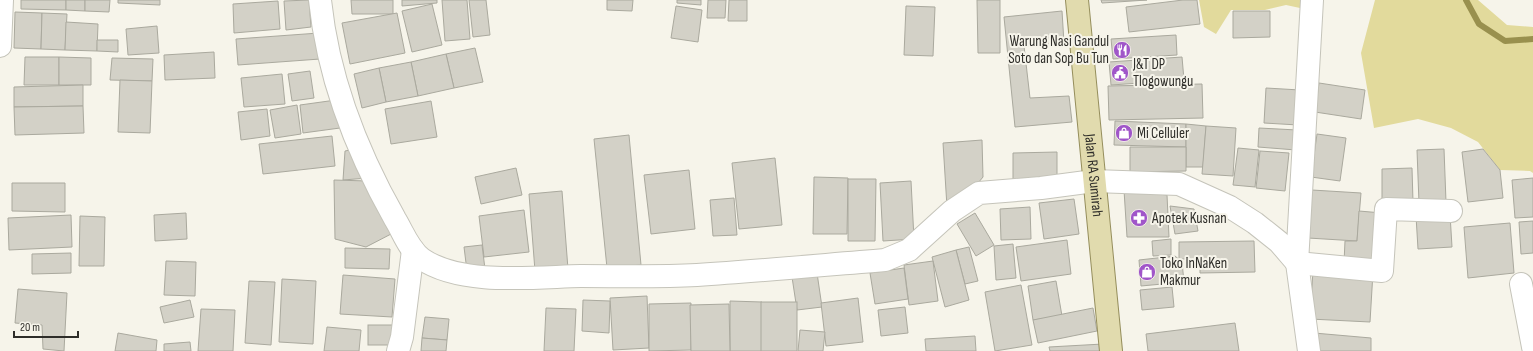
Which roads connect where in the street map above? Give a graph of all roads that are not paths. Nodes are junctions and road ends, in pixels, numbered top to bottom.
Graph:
1 (2, 0) edge
2 (320, 0) edge
3 (1077, 0) edge
4 (1312, 0) edge
5 (0, 40) edge
6 (0, 46) edge
7 (1094, 181) junction
8 (1451, 211) dead end
9 (413, 250) junction
10 (1297, 263) junction
11 (1521, 284) dead end
12 (1533, 347) edge
13 (398, 351) edge
14 (1112, 351) edge
15 (1308, 351) edge

1 - 5 street
2 - 9 street
3 - 7 main road, Jalan RA Sumirah
4 - 10 street
5 - 6 street
7 - 9 street
7 - 10 street
7 - 14 main road, Jalan RA Sumirah
8 - 10 street
9 - 13 street
10 - 15 street
11 - 12 street

